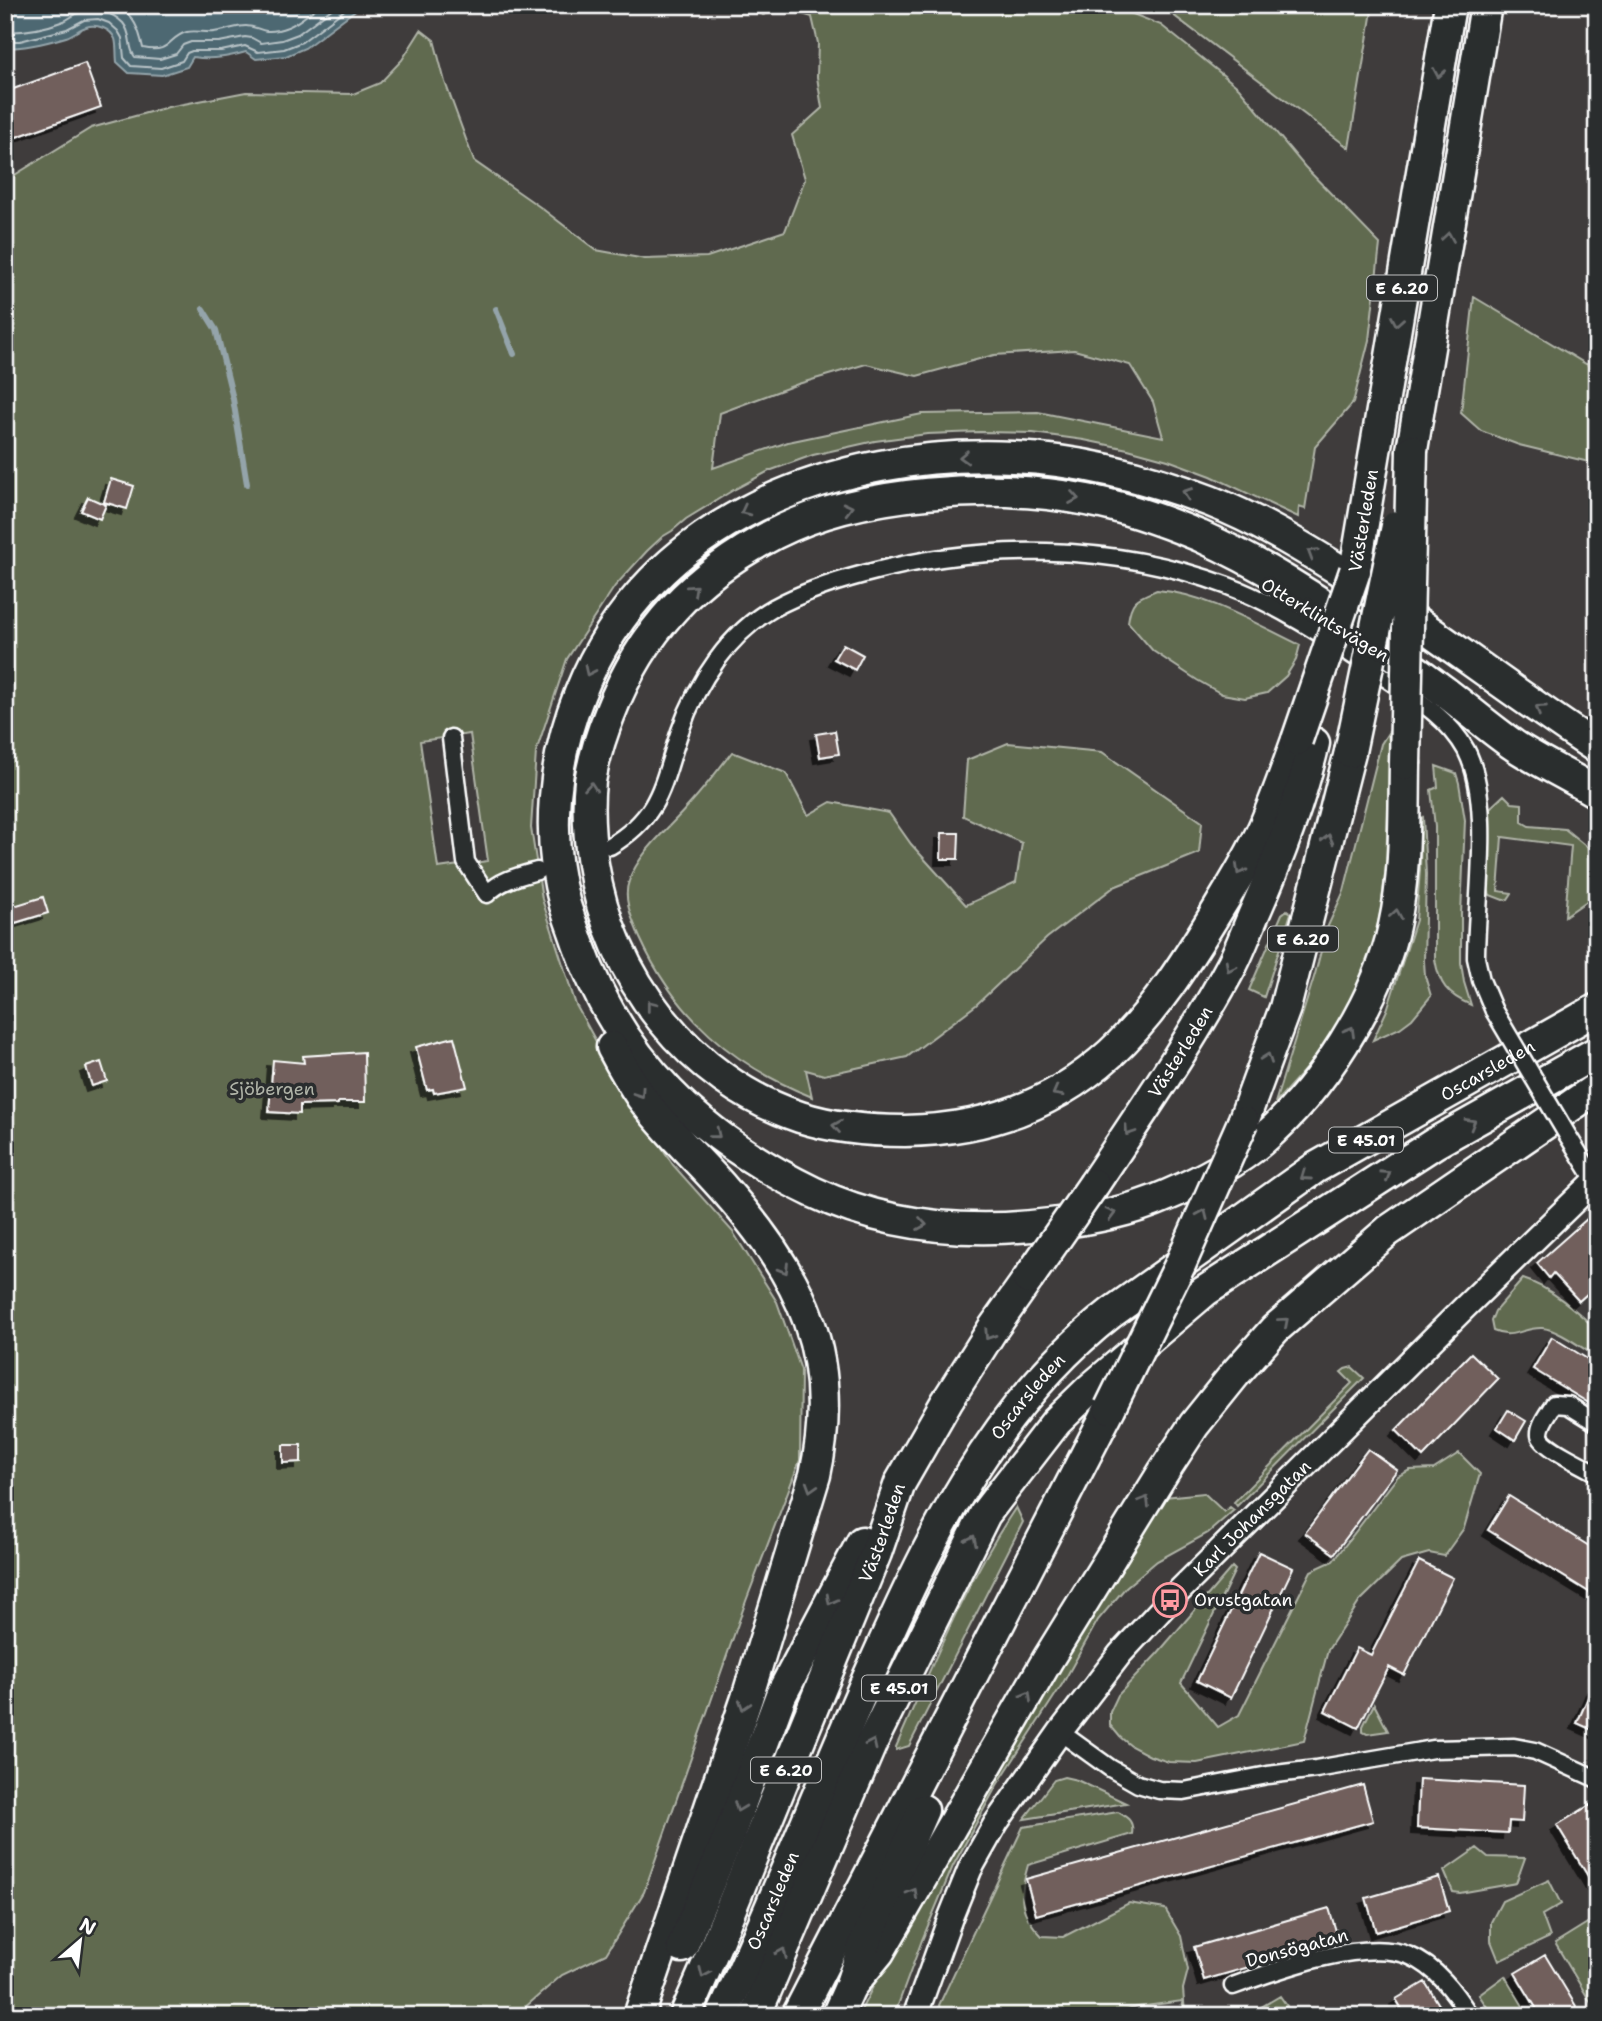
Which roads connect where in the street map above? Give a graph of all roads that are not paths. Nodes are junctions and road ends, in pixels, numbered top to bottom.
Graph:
1 (1450, 5) edge
2 (1486, 5) edge
3 (1412, 450) junction
4 (451, 738) dead end
5 (1306, 742) junction
6 (1597, 748) edge
7 (1597, 793) edge
8 (610, 846) dead end
9 (537, 871) dead end
10 (586, 965) junction
11 (1597, 1009) edge
12 (1597, 1052) edge
13 (1597, 1088) edge
14 (1596, 1180) edge
15 (1597, 1423) edge
16 (1597, 1473) edge
17 (900, 1483) junction
18 (1036, 1554) junction
19 (1060, 1732) junction
20 (1597, 1779) edge
21 (1233, 1986) dead end
22 (850, 1987) junction
23 (639, 2016) edge
24 (651, 2016) edge
25 (685, 2016) edge
26 (722, 2016) edge
27 (755, 2016) edge
28 (797, 2016) edge
29 (837, 2016) edge
30 (915, 2016) edge
31 (1470, 2016) edge

1 -> 5 highway, Västerleden / E 6.20, bridge
3 -> 2 highway, Västerleden / E 6.20
10 -> 3 highway, bridge
18 -> 3 highway, Västerleden / E 6.20, bridge
4 - 9 street
5 -> 7 highway
5 -> 17 highway, Västerleden / E 6.20, bridge
6 -> 10 highway
8 - 14 street, Otterklintsvägen, bridge
10 -> 23 highway
11 -> 26 highway, Oscarsleden / E 45.01
27 -> 12 highway, Oscarsleden / E 45.01
22 -> 13 highway
14 - 19 street, Karl Johansgatan
15 - 16 street
17 -> 24 highway
17 -> 25 highway, Västerleden / E 6.20
18 - 22 highway
18 - 28 highway, E 6.20
19 - 20 street
19 - 30 street, Karl Johansgatan
21 - 31 street, Donsögatan
22 - 29 highway

